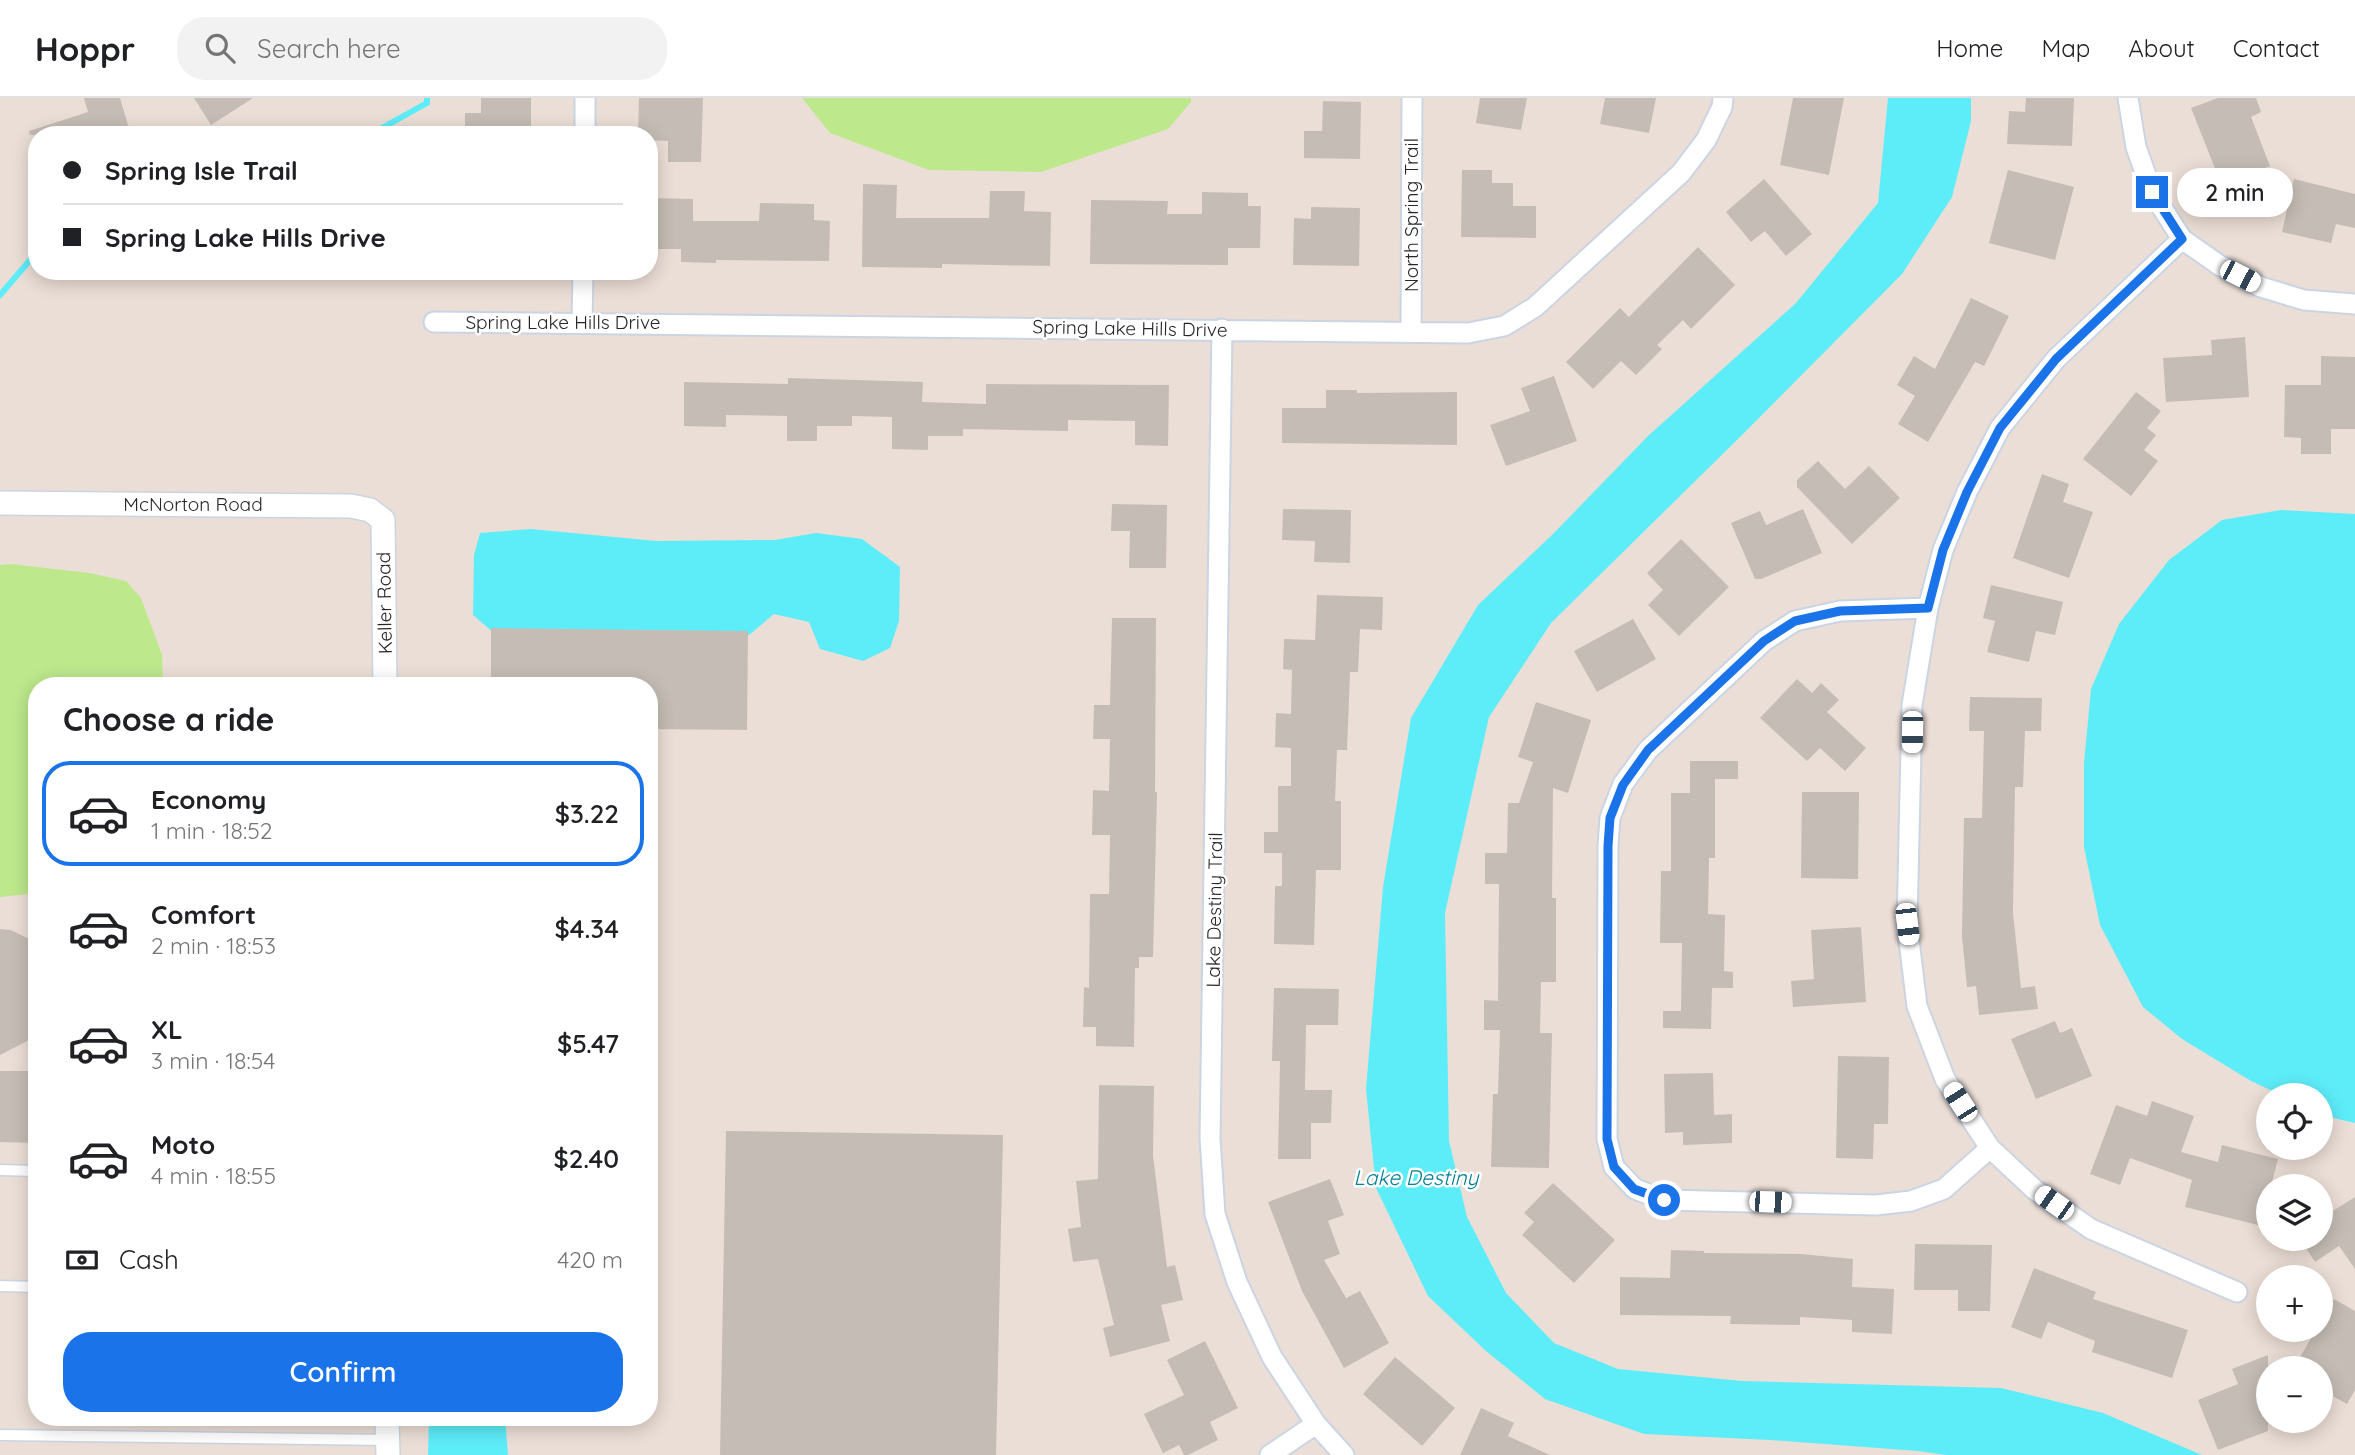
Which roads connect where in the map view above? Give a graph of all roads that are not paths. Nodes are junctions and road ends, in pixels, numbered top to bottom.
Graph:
1 (585, 98) edge
2 (1412, 98) edge
3 (1723, 98) edge
4 (2128, 98) edge
5 (585, 126) edge
6 (2182, 239) junction
7 (583, 280) edge
8 (2355, 304) edge
9 (434, 322) dead end
10 (582, 322) junction
11 (1222, 329) junction
12 (1411, 332) junction
13 (0, 503) edge
14 (383, 520) joint
15 (1928, 608) junction
16 (385, 677) edge
17 (1990, 1147) junction
18 (0, 1170) edge
19 (28, 1171) edge
20 (0, 1286) edge
21 (28, 1287) edge
22 (2237, 1293) dead end
23 (1316, 1424) junction
24 (0, 1435) edge
25 (388, 1438) edge
26 (1270, 1455) edge
27 (1344, 1455) edge

1 - 5 street
2 - 12 street, North Spring Trail
3 - 12 street, Spring Lake Hills Drive
4 - 6 street
6 - 8 street
6 - 15 street
7 - 10 street
9 - 10 street, Spring Lake Hills Drive
10 - 11 street, Spring Lake Hills Drive
11 - 12 street, Spring Lake Hills Drive
11 - 23 street, Lake Destiny Trail
13 - 14 street, McNorton Road
14 - 16 street, Keller Road
15 - 17 street
15 - 17 street
17 - 22 street
18 - 19 lane
20 - 21 lane
23 - 26 street
23 - 27 street, Lake Destiny Trail
24 - 25 lane

